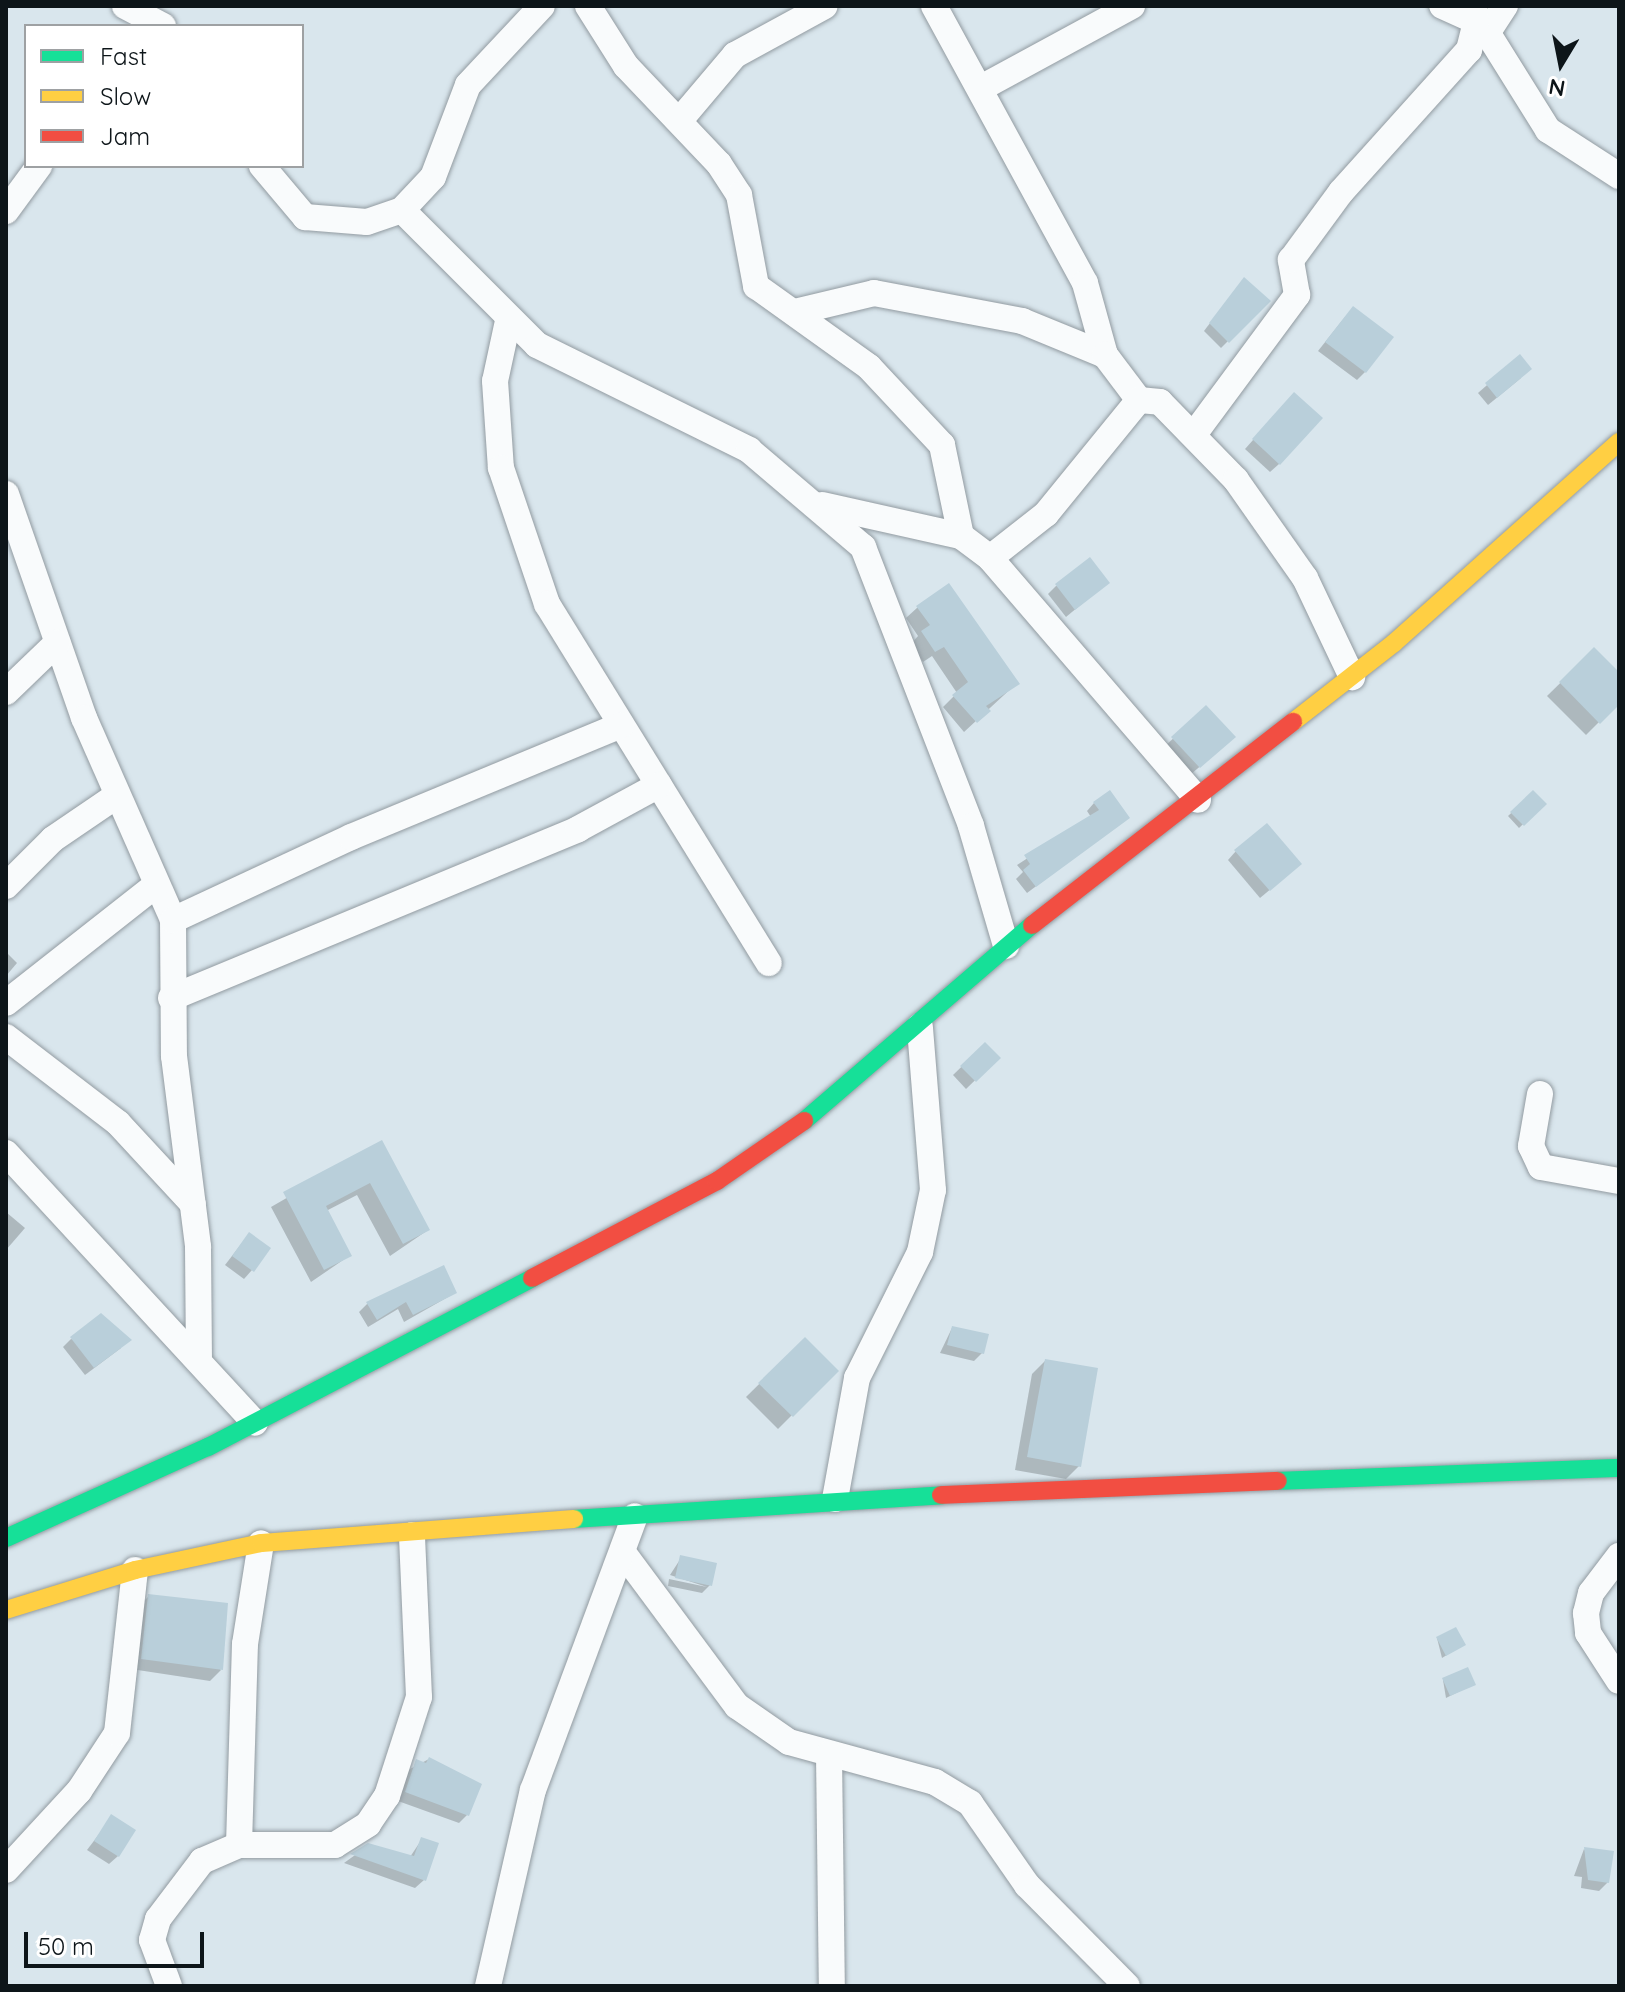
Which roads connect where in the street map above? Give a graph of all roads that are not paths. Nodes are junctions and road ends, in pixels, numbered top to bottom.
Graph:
1 (542, 6) edge
2 (588, 6) edge
3 (825, 6) edge
4 (934, 6) edge
5 (1132, 6) edge
6 (1442, 6) edge
7 (1505, 6) edge
8 (133, 8) edge
9 (1479, 21) edge
10 (160, 24) edge
11 (981, 88) junction
12 (680, 120) junction
13 (38, 168) edge
14 (264, 168) edge
15 (1619, 176) edge
16 (402, 210) junction
17 (6, 211) edge
18 (795, 312) junction
19 (508, 321) junction
20 (1105, 355) junction
21 (1139, 400) junction
22 (1195, 433) junction
23 (1619, 442) edge
24 (6, 494) edge
25 (822, 505) junction
26 (961, 536) junction
27 (990, 558) junction
28 (57, 643) junction
29 (1352, 677) junction
30 (6, 692) edge
31 (621, 725) junction
32 (659, 785) junction
33 (116, 796) junction
34 (1198, 800) junction
35 (156, 885) junction
36 (6, 886) edge
37 (173, 920) junction
38 (1006, 946) junction
39 (769, 963) dead end
40 (171, 998) junction
41 (6, 1003) edge
42 (920, 1027) junction
43 (6, 1037) edge
44 (1540, 1094) dead end
45 (6, 1153) edge
46 (1619, 1181) edge
47 (193, 1204) junction
48 (199, 1357) junction
49 (255, 1423) junction
50 (1619, 1468) edge
51 (835, 1499) junction
52 (635, 1516) junction
53 (412, 1535) junction
54 (6, 1538) edge
55 (261, 1543) junction
56 (624, 1554) junction
57 (1619, 1556) edge
58 (135, 1570) junction
59 (6, 1610) edge
60 (1619, 1681) edge
61 (829, 1754) junction
62 (239, 1845) junction
63 (6, 1870) edge
64 (169, 1986) edge
65 (488, 1986) edge
66 (832, 1986) edge
67 (1127, 1986) edge

1 - 16 street
2 - 12 street
3 - 12 street
4 - 11 street
5 - 11 street
6 - 9 street
7 - 9 street
8 - 10 street
9 - 15 street
9 - 22 street
11 - 20 street
12 - 18 street
13 - 17 street
14 - 16 street
16 - 19 street
18 - 20 street
18 - 26 street
19 - 25 street
19 - 31 street
20 - 21 street
21 - 22 street
21 - 27 street
22 - 29 street
23 - 29 street
24 - 28 street
25 - 26 street
25 - 38 street
26 - 27 street
27 - 34 street
28 - 30 street
28 - 33 street
29 - 34 street
31 - 32 street
31 - 37 street
32 - 39 street
32 - 40 street
33 - 35 street
33 - 36 street
34 - 38 street
35 - 37 street
35 - 41 street
37 - 40 street
38 - 42 street
40 - 47 street
42 - 49 street
42 - 51 street
43 - 47 street
44 - 46 street
45 - 48 street
47 - 48 street
48 - 49 street
49 - 54 street
50 - 51 street
51 - 52 street
52 - 53 street
52 - 56 street
53 - 55 street
53 - 62 street
55 - 58 street
55 - 62 street
56 - 61 street
56 - 65 street
57 - 60 street
58 - 59 street
58 - 63 street
61 - 66 street
61 - 67 street
62 - 64 street

